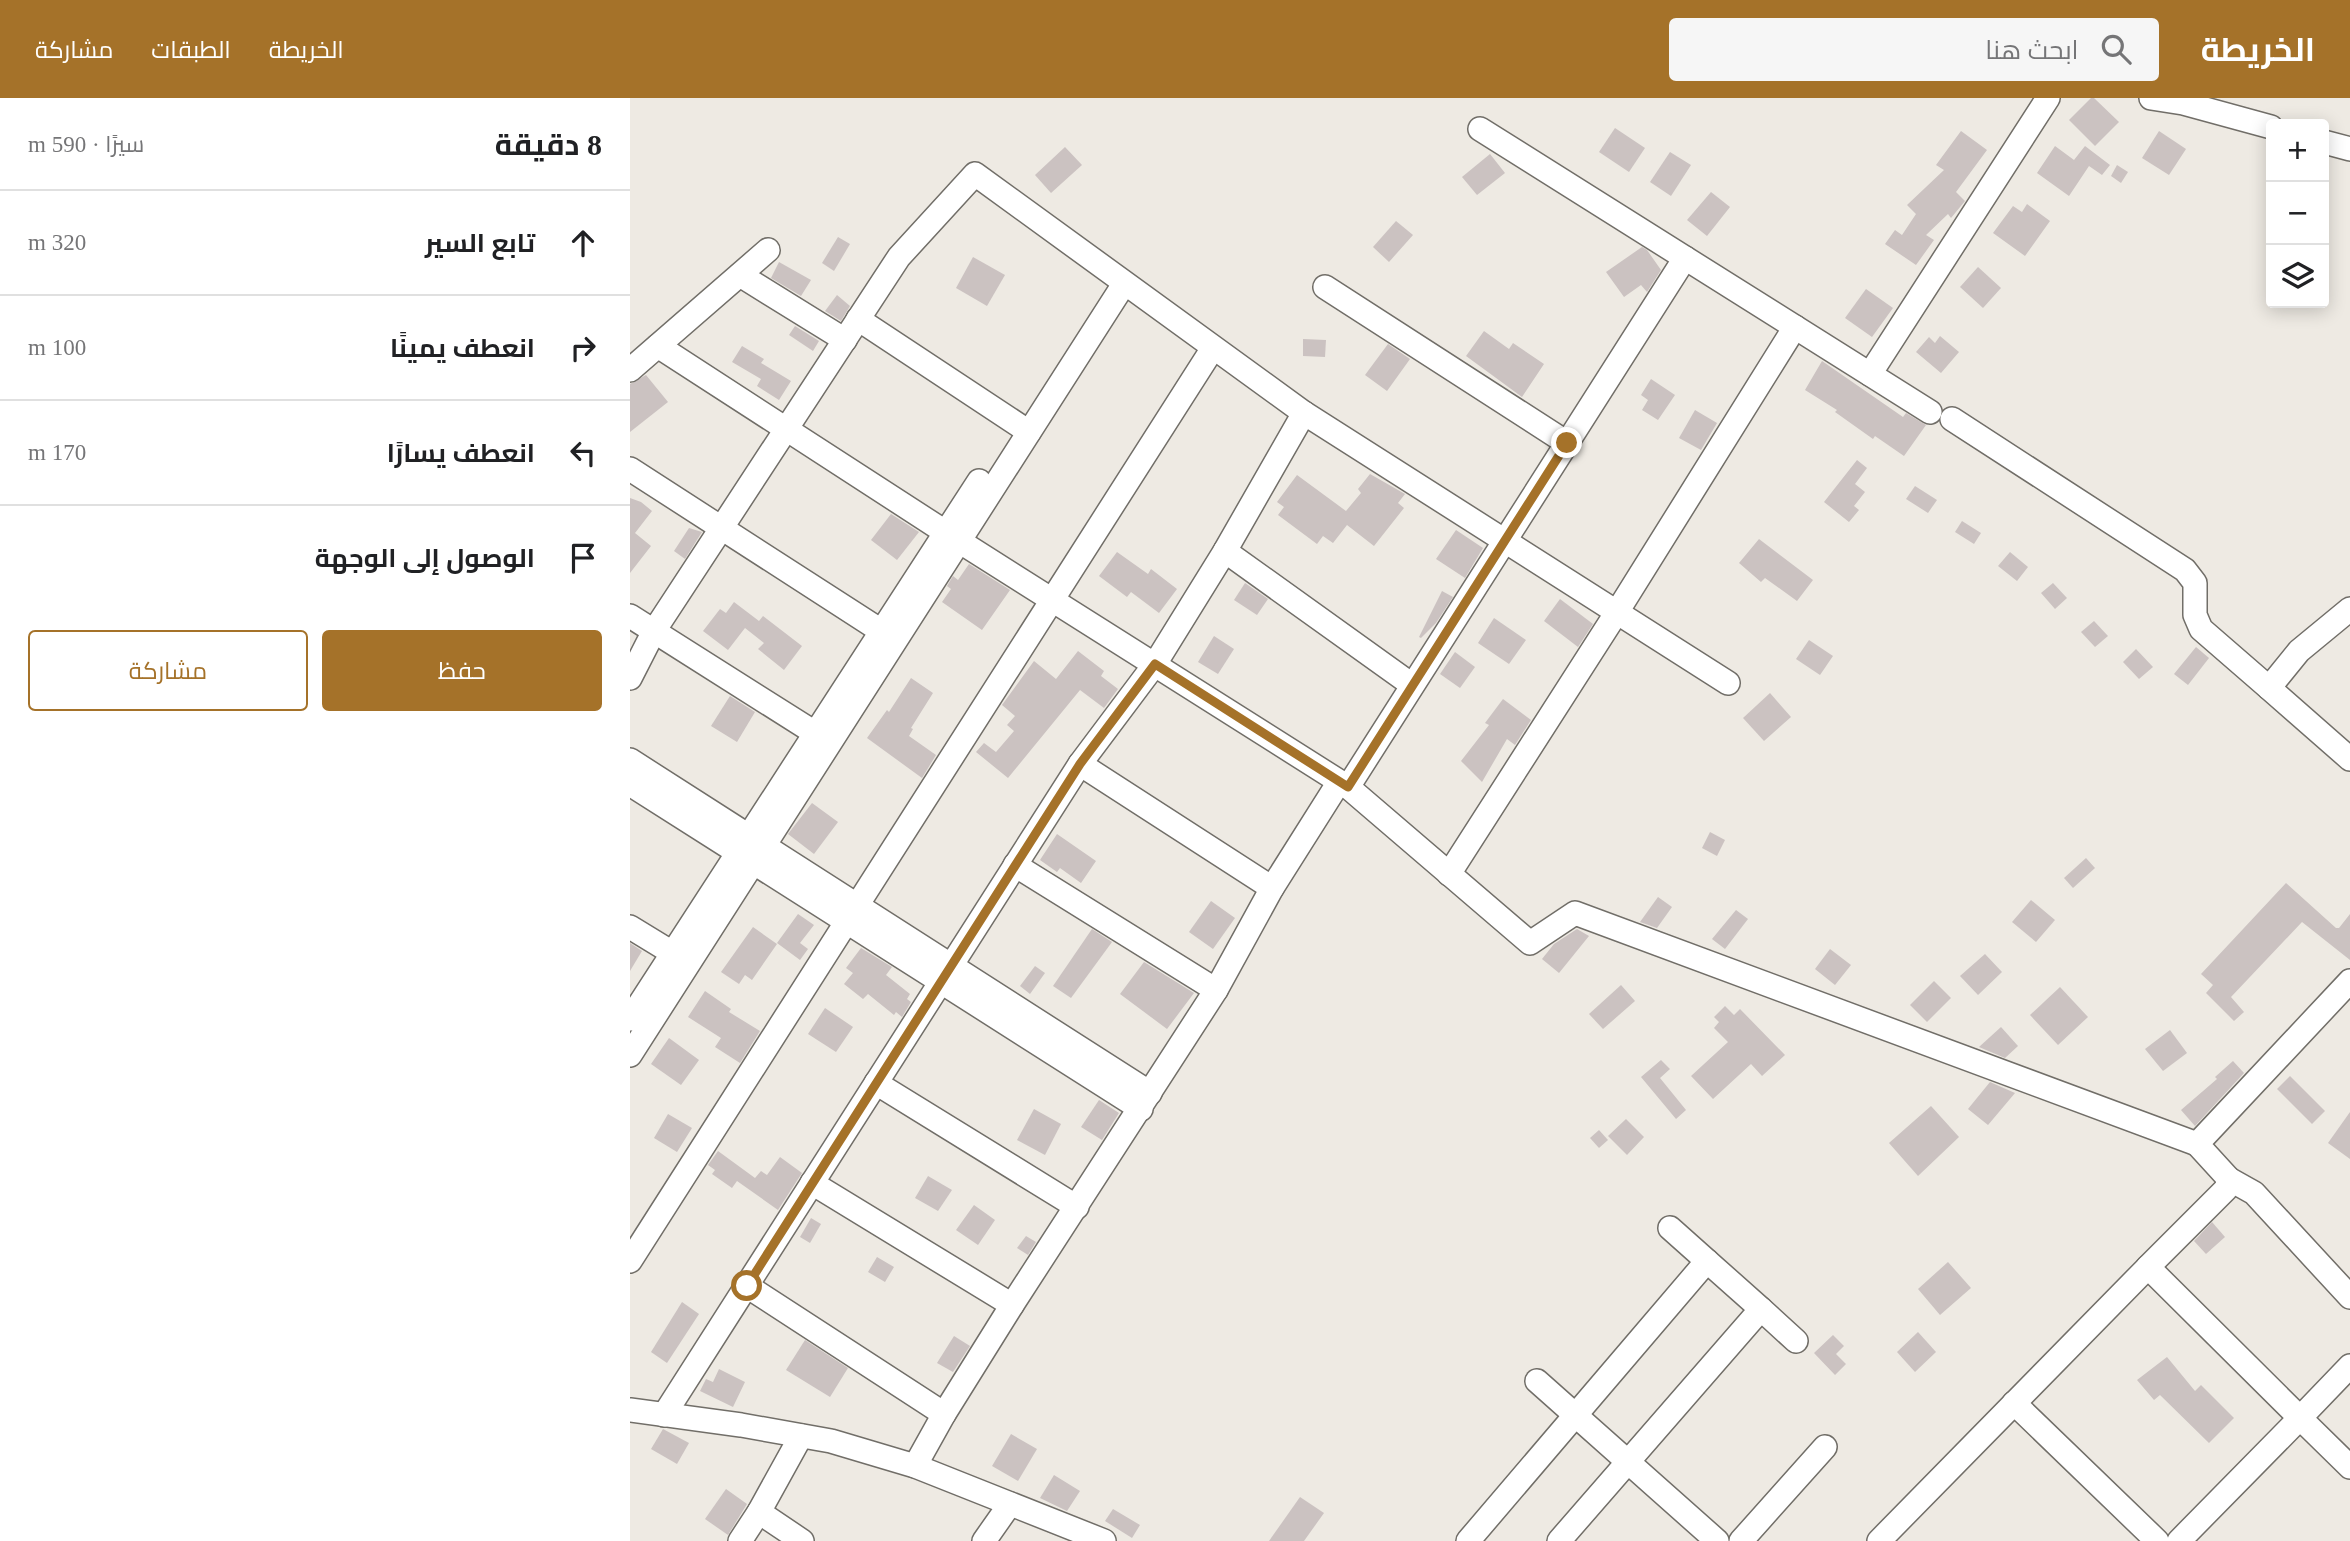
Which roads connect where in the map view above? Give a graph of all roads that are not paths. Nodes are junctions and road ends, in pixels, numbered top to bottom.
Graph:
1 (2048, 98) edge
2 (2151, 98) edge
3 (2266, 126) edge
4 (1480, 129) dead end
5 (2329, 143) edge
6 (2350, 149) edge
7 (768, 250) dead end
8 (1685, 258) junction
9 (740, 275) junction
10 (1118, 279) junction
11 (1325, 287) dead end
12 (858, 319) junction
13 (1796, 327) junction
14 (845, 341) junction
15 (658, 346) junction
16 (1213, 348) junction
17 (630, 370) edge
18 (1870, 374) junction
19 (1304, 413) junction
20 (785, 428) junction
21 (1023, 428) junction
22 (1567, 443) junction
23 (630, 470) edge
24 (722, 529) junction
25 (952, 536) junction
26 (1505, 541) junction
27 (1225, 551) junction
28 (1054, 601) junction
29 (2350, 609) edge
30 (1618, 612) junction
31 (630, 617) edge
32 (654, 631) junction
33 (888, 636) junction
34 (1155, 664) junction
35 (630, 678) edge
36 (1728, 683) dead end
37 (1412, 685) junction
38 (2269, 688) junction
39 (822, 738) junction
40 (2350, 759) edge
41 (630, 760) edge
42 (1080, 764) junction
43 (630, 783) edge
44 (1343, 784) junction
45 (750, 849) junction
46 (1016, 865) junction
47 (1449, 874) junction
48 (1272, 888) junction
49 (852, 914) junction
50 (630, 927) edge
51 (681, 958) junction
52 (946, 974) junction
53 (2350, 981) edge
54 (1216, 990) junction
55 (630, 1020) edge
56 (630, 1055) edge
57 (876, 1083) junction
58 (1145, 1101) junction
59 (2197, 1144) junction
60 (2229, 1179) junction
61 (812, 1183) junction
62 (1077, 1207) junction
63 (1670, 1228) dead end
64 (630, 1261) edge
65 (1707, 1261) junction
66 (2148, 1267) junction
67 (747, 1286) junction
68 (2350, 1297) edge
69 (1012, 1305) junction
70 (1761, 1309) junction
71 (1796, 1341) dead end
72 (2350, 1366) edge
73 (1537, 1381) dead end
74 (2014, 1403) junction
75 (630, 1410) edge
76 (944, 1414) junction
77 (664, 1415) junction
78 (1575, 1415) junction
79 (2300, 1418) junction
80 (801, 1436) junction
81 (1825, 1447) dead end
82 (1628, 1462) junction
83 (915, 1466) junction
84 (2350, 1467) edge
85 (1010, 1504) junction
86 (759, 1512) junction
87 (740, 1541) edge
88 (802, 1541) edge
89 (984, 1541) edge
90 (1104, 1541) edge
91 (1468, 1541) edge
92 (1559, 1541) edge
93 (1717, 1541) edge
94 (1741, 1541) edge
95 (1879, 1541) edge
96 (2157, 1541) edge
97 (2179, 1541) edge

1 - 18 street
2 - 3 street
4 - 8 street
5 - 6 street
7 - 9 street
8 - 13 street
8 - 22 street
9 - 14 street
9 - 15 street
10 - 12 street
10 - 16 street
10 - 21 street
11 - 22 street
12 - 14 street
12 - 21 street
13 - 18 street
13 - 30 street
14 - 20 street
15 - 17 street
15 - 20 street
16 - 19 street
16 - 28 street
18 - 38 street
19 - 26 street
19 - 27 street
20 - 24 street
20 - 25 street
21 - 25 street
22 - 26 street
23 - 24 street
24 - 32 street
24 - 33 street
25 - 28 street
25 - 33 street
26 - 30 street
26 - 37 street
27 - 34 street
27 - 37 street
28 - 34 street
28 - 49 street
29 - 38 street
30 - 36 street
30 - 47 street
31 - 32 street
32 - 35 street
32 - 39 street
33 - 39 street
34 - 42 street
34 - 44 street
37 - 44 street
38 - 40 street
39 - 45 street
41 - 45 street
42 - 46 street
42 - 48 street
43 - 45 street
44 - 47 street
44 - 48 street
45 - 49 street
45 - 51 street
46 - 52 street
46 - 54 street
47 - 59 street
48 - 54 street
49 - 52 street
49 - 64 street
50 - 51 street
51 - 55 street
51 - 56 street
52 - 57 street
52 - 58 street
53 - 59 street
54 - 58 street
57 - 61 street
57 - 62 street
58 - 62 street
59 - 60 street
60 - 66 street
60 - 68 street
61 - 67 street
61 - 69 street
62 - 69 street
63 - 65 street
65 - 70 street
65 - 78 street
66 - 74 street
66 - 79 street
67 - 76 street
67 - 77 street
69 - 76 street
70 - 71 street
70 - 82 street
72 - 79 street
73 - 78 street
74 - 95 street
74 - 96 street
75 - 77 street
76 - 83 street
77 - 80 street
78 - 82 street
78 - 91 street
79 - 84 street
79 - 97 street
80 - 83 street
80 - 86 street
81 - 94 street
82 - 92 street
82 - 93 street
83 - 85 street
85 - 89 street
85 - 90 street
86 - 87 street
86 - 88 street

